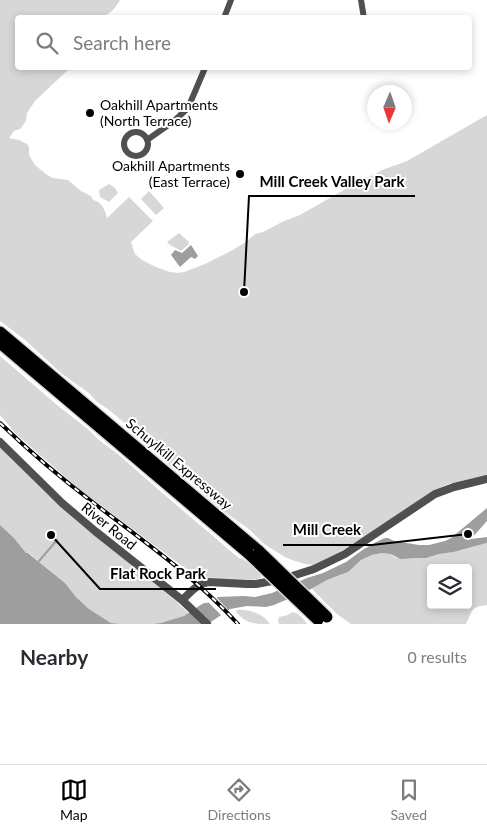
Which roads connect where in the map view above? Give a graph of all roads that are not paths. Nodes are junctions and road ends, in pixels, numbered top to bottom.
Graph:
1 (231, 0) edge
2 (361, 0) edge
3 (225, 15) edge
4 (364, 15) edge
5 (204, 70) edge
6 (147, 140) dead end
7 (0, 332) edge
8 (0, 343) edge
9 (0, 442) edge
10 (487, 479) edge
11 (254, 553) junction
12 (182, 600) junction
13 (325, 621) edge
14 (207, 624) edge

1 - 3 street
2 - 4 street
5 - 6 street
7 - 11 highway, Schuylkill Expressway
8 - 11 highway, Schuylkill Expressway
9 - 12 street, River Road
10 - 12 street
11 - 13 highway, Schuylkill Expressway, bridge
12 - 14 street, River Road

